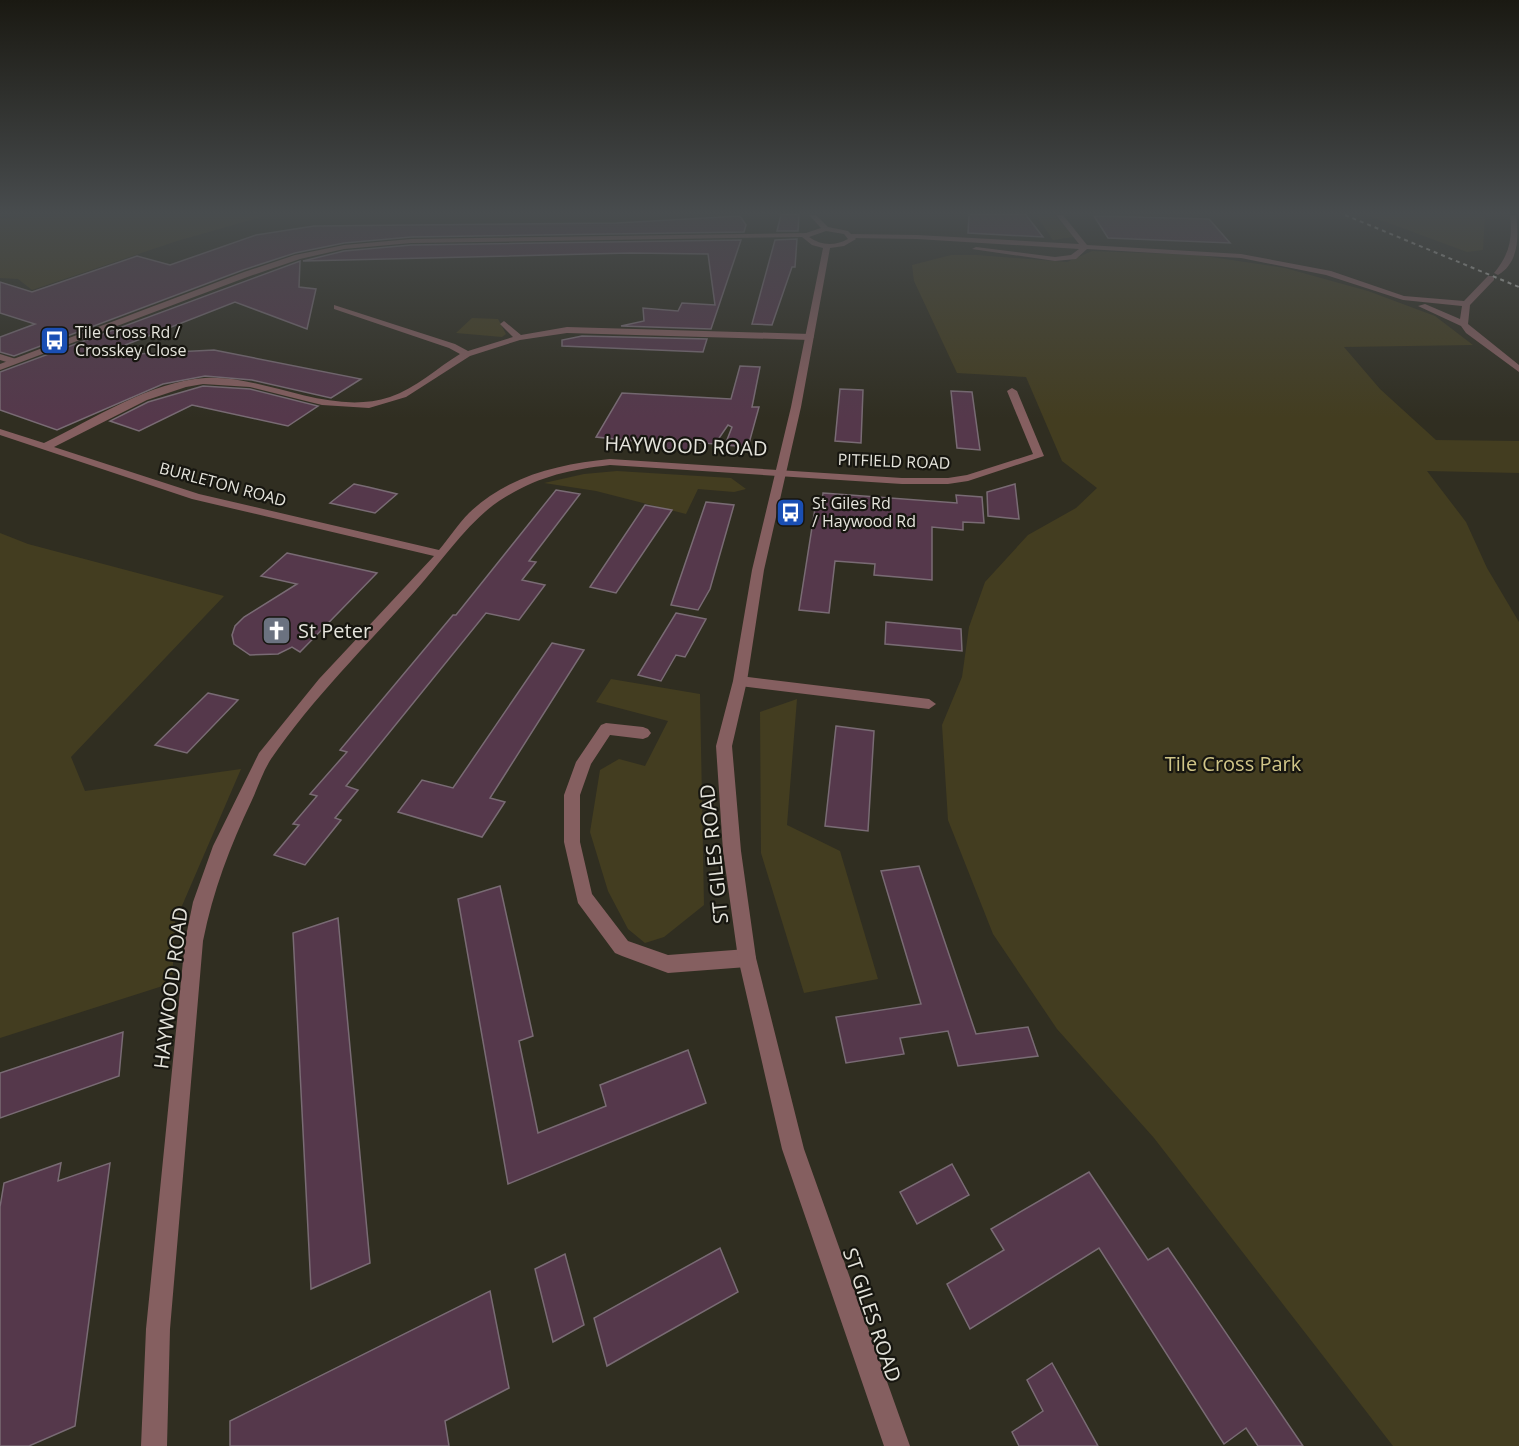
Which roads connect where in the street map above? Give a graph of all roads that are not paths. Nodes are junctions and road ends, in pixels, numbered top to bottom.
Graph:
1 (224, 282) edge
2 (819, 282) edge
3 (1356, 282) edge
4 (1487, 282) edge
5 (1403, 298) junction
6 (351, 301) dead end
7 (1466, 304) junction
8 (504, 324) dead end
9 (1464, 324) junction
10 (810, 337) junction
11 (519, 338) junction
12 (467, 354) junction
13 (0, 357) edge
14 (14, 361) junction
15 (0, 367) edge
16 (1519, 369) edge
17 (1011, 391) dead end
18 (0, 432) edge
19 (43, 448) junction
20 (782, 471) junction
21 (442, 554) junction
22 (740, 681) junction
23 (929, 704) dead end
24 (643, 733) dead end
25 (747, 958) junction
26 (154, 1446) edge
27 (897, 1446) edge

1 - 14 street
2 - 10 street, ST GILES ROAD
3 - 5 street
4 - 7 street
5 - 7 street
5 - 9 street
6 - 12 street
7 - 9 street
8 - 11 street
9 - 16 street
10 - 11 street
10 - 20 street, ST GILES ROAD
11 - 12 street
12 - 19 street
13 - 14 street
14 - 15 street
17 - 20 street, PITFIELD ROAD
18 - 19 street, BURLETON ROAD
19 - 21 street, BURLETON ROAD
20 - 21 street, HAYWOOD ROAD
20 - 22 street, ST GILES ROAD
21 - 26 street, HAYWOOD ROAD
22 - 23 street
22 - 25 street, ST GILES ROAD
24 - 25 street
25 - 27 street, ST GILES ROAD

